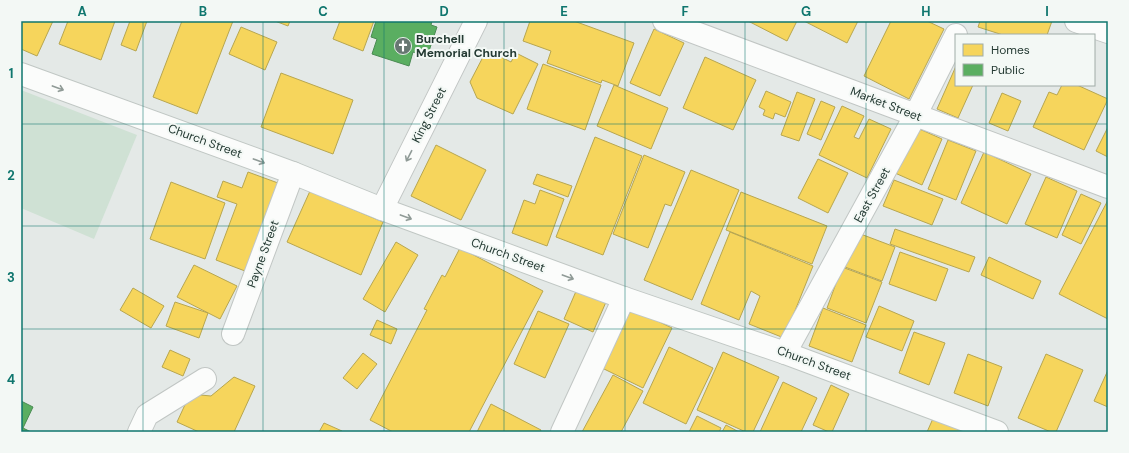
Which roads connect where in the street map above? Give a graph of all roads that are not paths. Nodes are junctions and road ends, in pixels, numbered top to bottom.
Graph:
1 (476, 21) edge
2 (664, 21) edge
3 (963, 21) edge
4 (1076, 21) edge
5 (1108, 32) edge
6 (956, 34) edge
7 (955, 37) edge
8 (21, 74) edge
9 (915, 116) junction
10 (293, 173) junction
11 (1108, 186) edge
12 (382, 209) junction
13 (624, 298) junction
14 (233, 334) dead end
15 (785, 353) junction
16 (205, 379) dead end
17 (140, 432) edge
18 (562, 432) edge
19 (997, 432) edge

1 -> 12 street, King Street
2 - 9 street, Market Street
3 - 6 street, East Street
4 - 5 street
7 - 9 street, East Street
8 -> 10 street, Church Street
9 - 11 street, Market Street
9 - 15 street, East Street
10 - 12 street, Church Street
10 - 14 street, Payne Street
12 -> 13 street, Church Street
13 - 15 street, Church Street
13 - 18 street
15 - 19 street, Church Street
16 - 17 street

